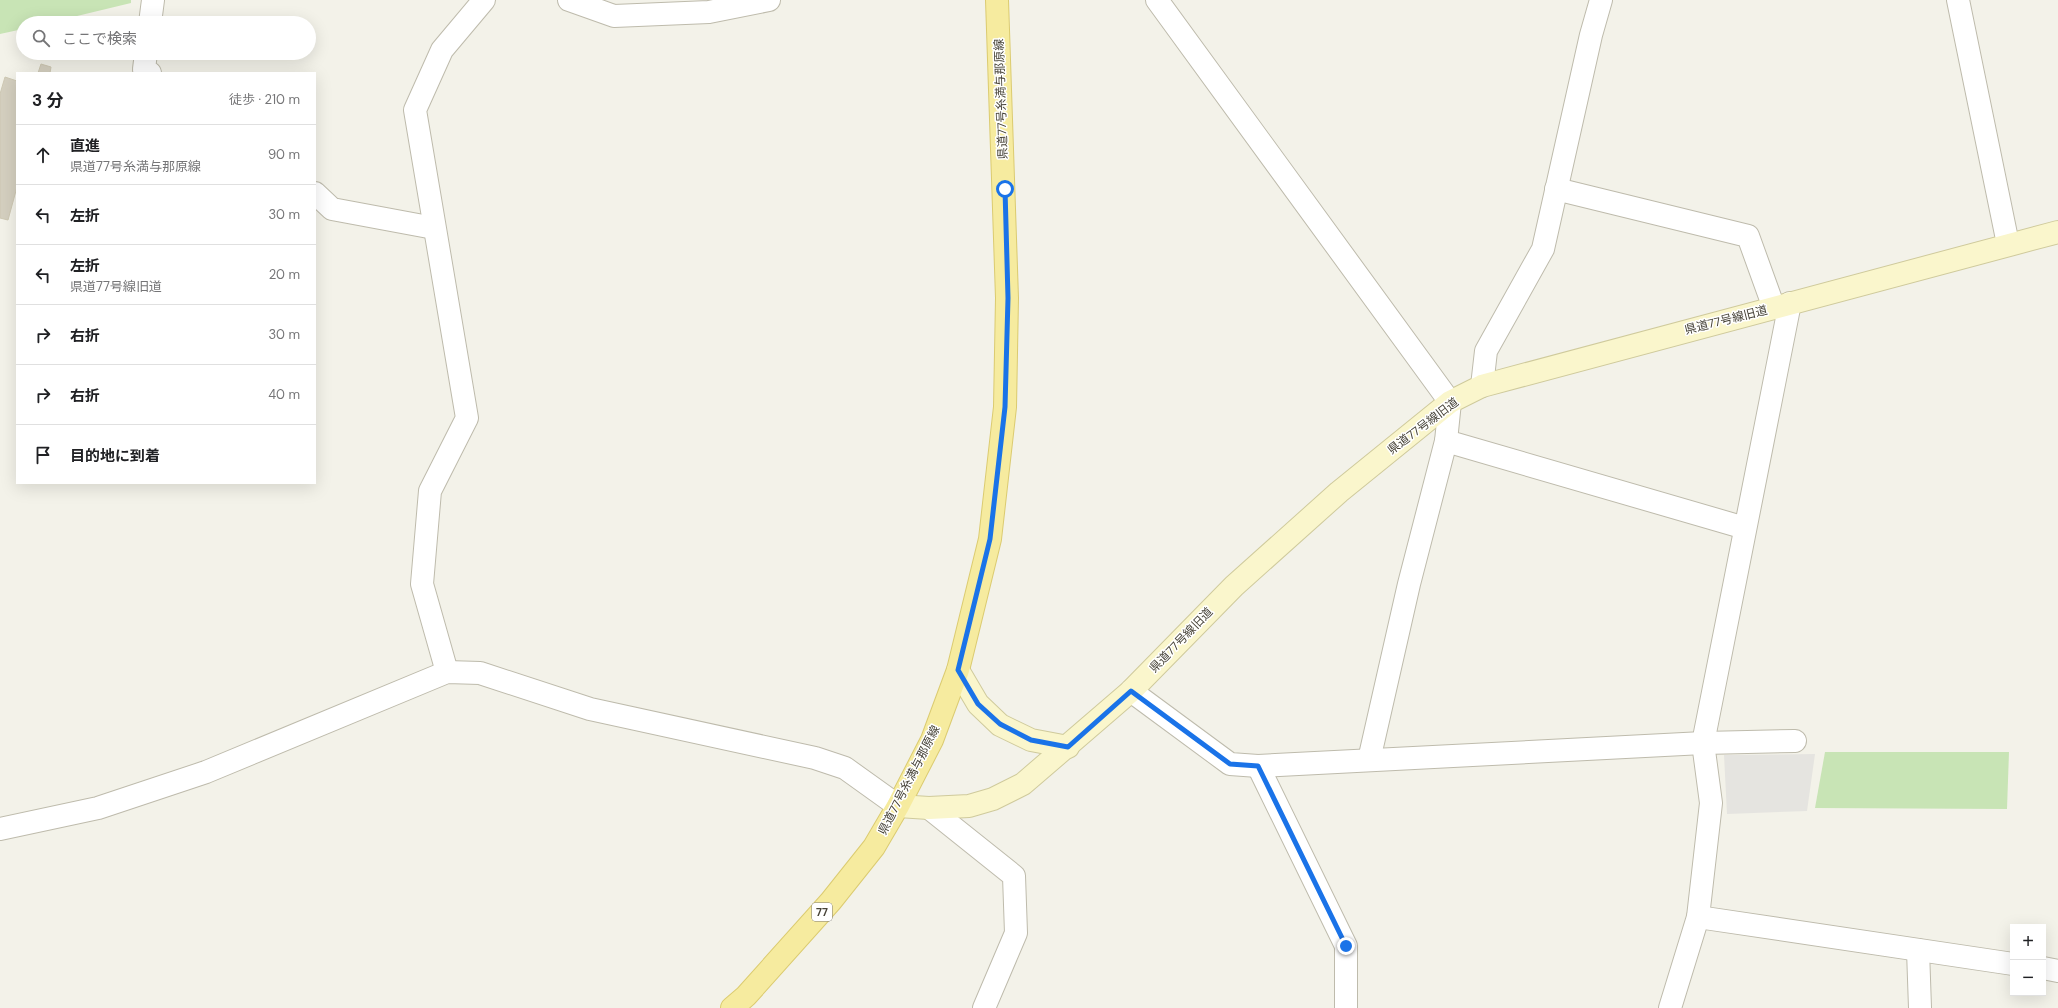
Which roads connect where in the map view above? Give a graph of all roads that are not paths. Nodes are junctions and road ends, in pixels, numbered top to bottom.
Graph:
1 (153, 0) edge
2 (484, 0) edge
3 (569, 0) edge
4 (769, 0) edge
5 (997, 0) edge
6 (1157, 0) edge
7 (1602, 0) edge
8 (1958, 0) edge
9 (151, 16) edge
10 (145, 60) edge
11 (148, 72) edge
12 (1556, 189) junction
13 (316, 194) edge
14 (434, 228) junction
15 (2058, 232) edge
16 (2008, 244) junction
17 (1782, 305) junction
18 (1482, 386) junction
19 (1450, 402) junction
20 (1446, 441) junction
21 (1744, 528) junction
22 (958, 670) junction
23 (447, 672) junction
24 (1131, 691) junction
25 (1796, 741) dead end
26 (1703, 743) junction
27 (1068, 747) junction
28 (1369, 760) junction
29 (1258, 766) junction
30 (898, 806) junction
31 (929, 808) junction
32 (0, 829) edge
33 (1698, 917) junction
34 (1918, 950) junction
35 (2010, 964) edge
36 (2046, 969) edge
37 (2058, 971) edge
38 (732, 1008) edge
39 (984, 1008) edge
40 (1346, 1008) edge
41 (1670, 1008) edge
42 (1920, 1008) edge

1 - 9 street
2 - 14 street
3 - 4 street
5 - 22 main road, 県道77号糸満与那原線 / 77
6 - 19 street
7 - 12 street
8 - 16 street
10 - 11 street
12 - 17 street
12 - 18 street
13 - 14 street
14 - 23 street
15 - 16 street, 県道77号線旧道
16 - 17 street, 県道77号線旧道
17 - 18 street, 県道77号線旧道
17 - 21 street
18 - 19 street, 県道77号線旧道
19 - 20 street
19 - 24 street, 県道77号線旧道
20 - 21 street
20 - 28 street
21 - 26 street
22 - 27 street
22 - 30 main road, 県道77号糸満与那原線 / 77
23 - 30 street
23 - 32 street
24 - 27 street, 県道77号線旧道
24 - 29 street
25 - 26 street
26 - 28 street
26 - 33 street
27 - 31 street, 県道77号線旧道
28 - 29 street
29 - 40 street
30 - 31 street, 県道77号線旧道
30 - 38 main road, 県道77号糸満与那原線 / 77
31 - 39 street
33 - 34 street
33 - 41 street
34 - 35 street
34 - 42 street
36 - 37 street

